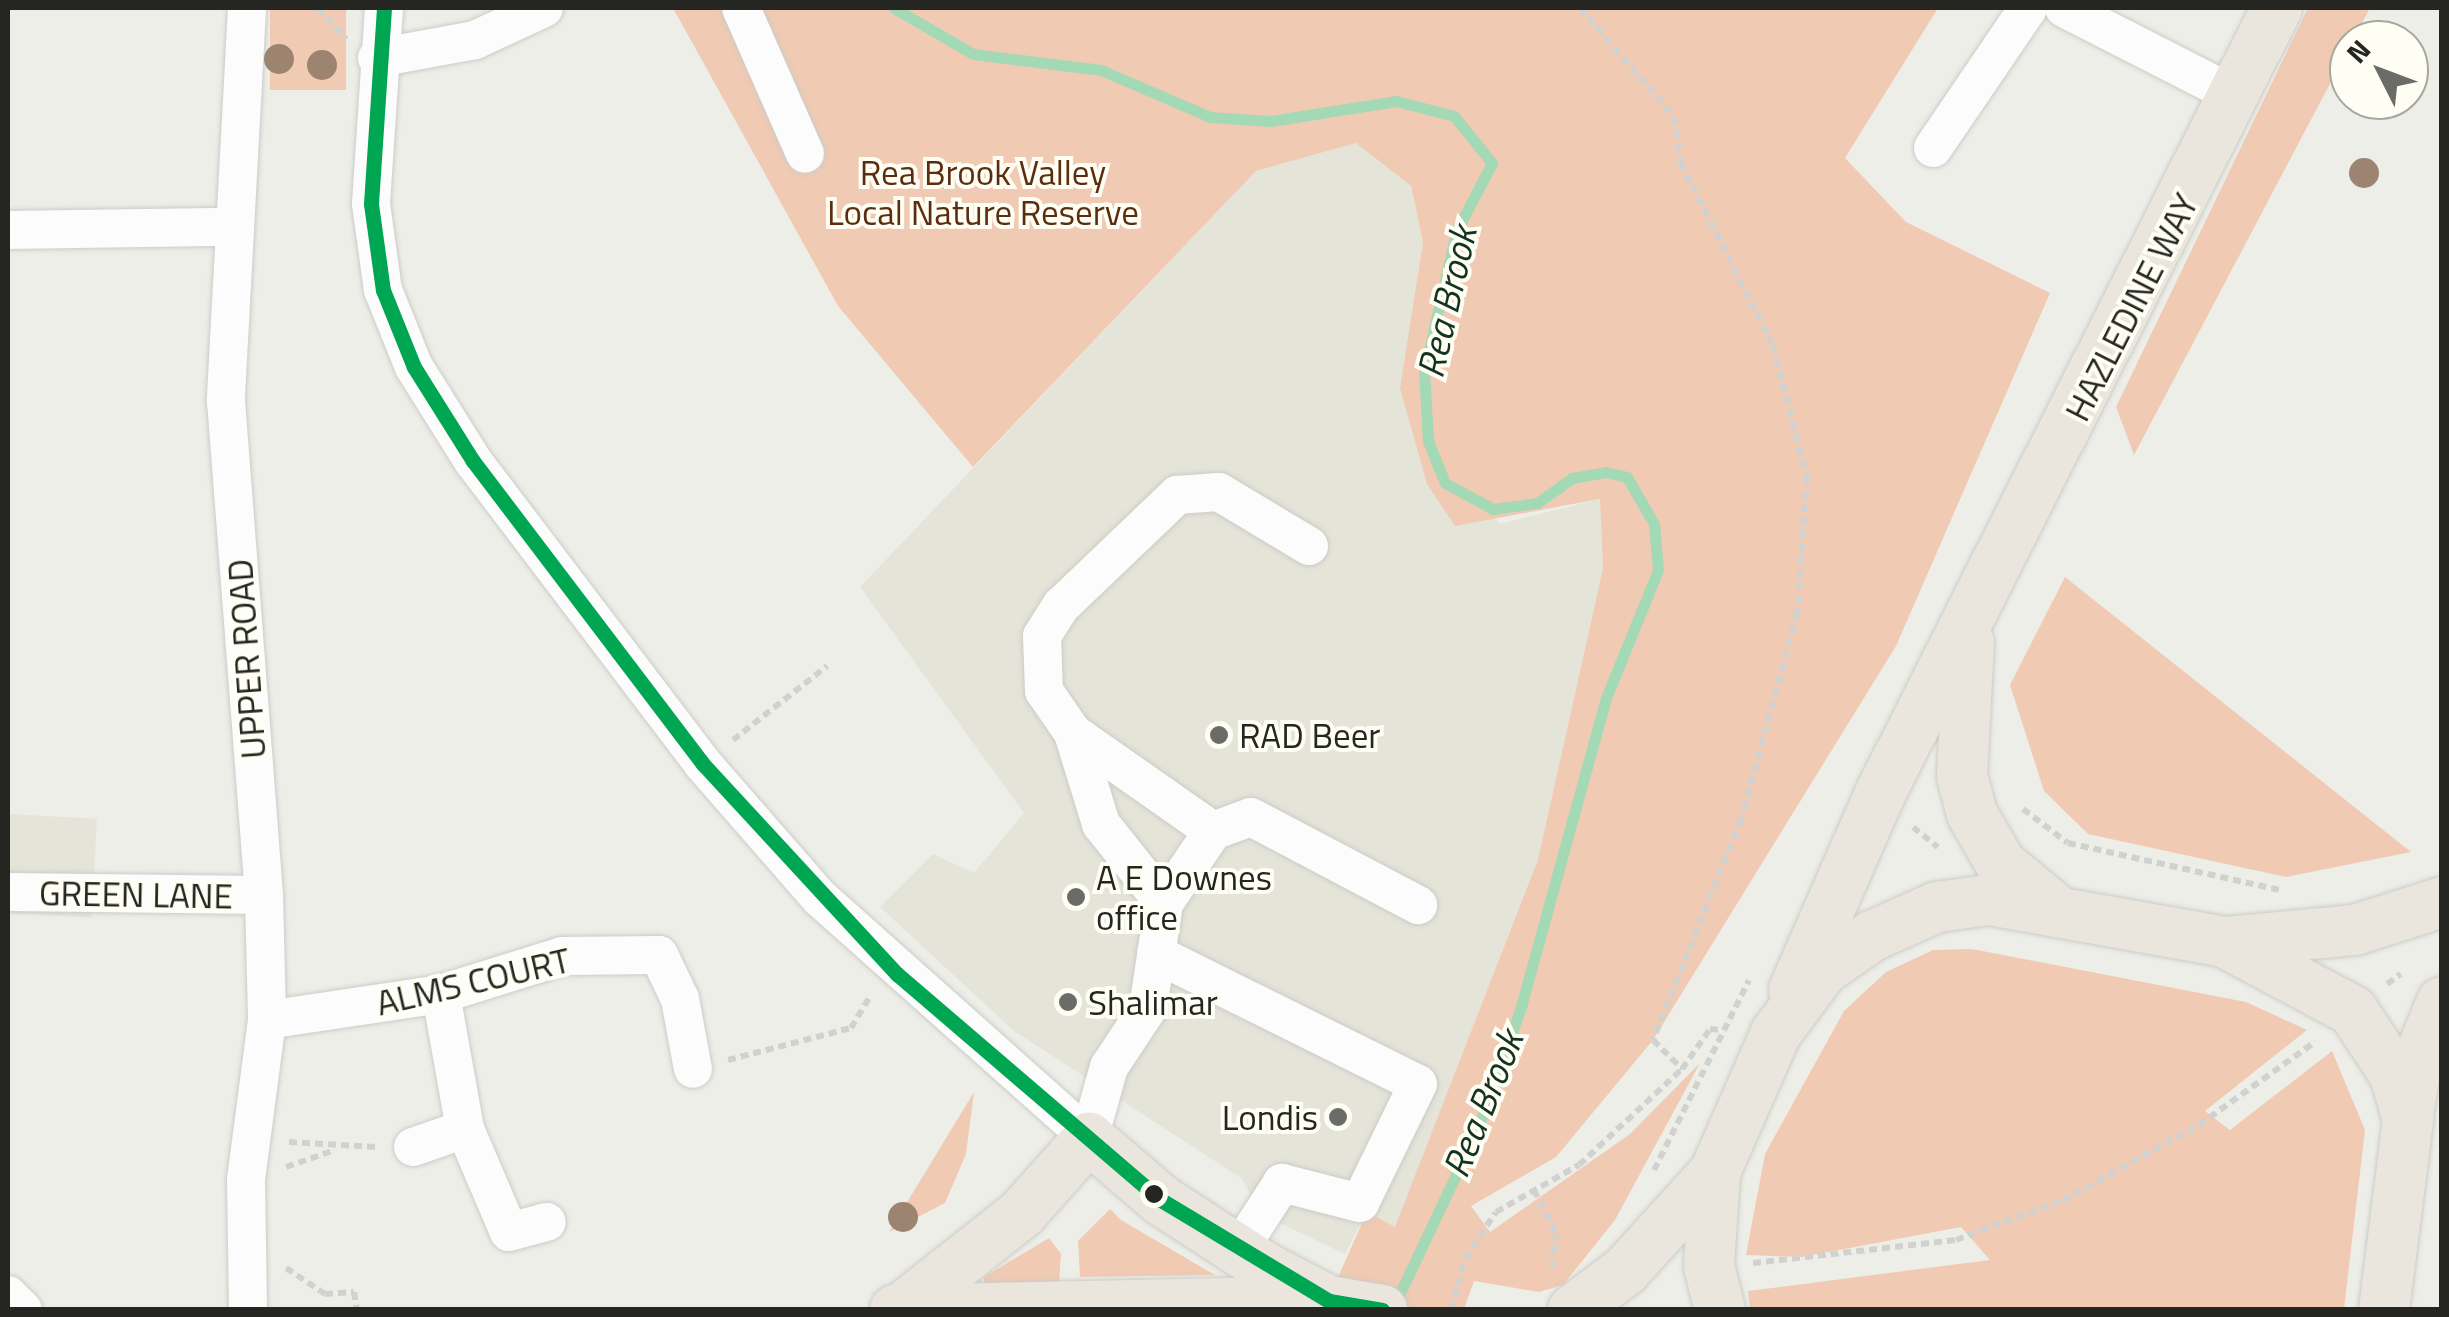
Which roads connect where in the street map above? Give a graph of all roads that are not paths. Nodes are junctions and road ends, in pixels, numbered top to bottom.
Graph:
1 (248, 8) edge
2 (384, 8) edge
3 (544, 8) edge
4 (741, 8) edge
5 (2028, 8) edge
6 (2064, 8) edge
7 (2277, 8) edge
8 (362, 49) junction
9 (2236, 96) junction
10 (1932, 148) dead end
11 (806, 154) dead end
12 (231, 228) junction
13 (8, 230) edge
14 (1309, 546) dead end
15 (1978, 603) junction
16 (1073, 733) junction
17 (1212, 832) junction
18 (8, 892) edge
19 (264, 895) junction
20 (2442, 902) edge
21 (1164, 903) junction
22 (1418, 905) dead end
23 (2052, 906) junction
24 (2224, 942) junction
25 (1156, 954) junction
26 (441, 994) junction
27 (2442, 1002) edge
28 (267, 1020) junction
29 (1776, 1032) junction
30 (694, 1069) road end
31 (2408, 1120) junction
32 (465, 1130) junction
33 (1089, 1138) junction
34 (412, 1147) road end
35 (1715, 1172) junction
36 (547, 1222) dead end
37 (1238, 1251) junction
38 (1561, 1294) edge
39 (8, 1295) edge
40 (1329, 1301) junction
41 (1056, 1307) edge
42 (900, 1309) edge
43 (23, 1310) edge
44 (248, 1310) edge
45 (1382, 1310) edge
46 (1720, 1310) edge
47 (2384, 1310) edge

1 - 12 street, UPPER ROAD
2 - 8 street
3 - 8 street
4 - 11 street
5 - 10 street
6 - 9 street
7 - 9 main road, HAZLEDINE WAY
8 - 33 street
9 - 15 main road, HAZLEDINE WAY
12 - 13 street
12 - 19 street, UPPER ROAD
14 - 16 street
15 - 23 main road, HAZLEDINE WAY
15 - 29 main road, HAZLEDINE WAY
16 - 17 street
16 - 21 street
17 - 21 street
17 - 22 street
18 - 19 street, GREEN LANE
19 - 28 street, UPPER ROAD
20 - 24 main road
21 - 25 street
23 - 24 main road
23 - 29 main road
24 - 31 main road
25 - 33 street
25 - 37 street
26 - 28 street, ALMS COURT
26 - 30 street, ALMS COURT
26 - 32 street
27 - 31 main road
28 - 44 street, UPPER ROAD
29 - 35 main road
31 - 47 main road
32 - 34 street
32 - 36 street
33 - 37 main road
33 - 42 main road
35 - 38 main road
35 - 46 main road
37 - 40 main road
39 - 43 street
40 - 41 main road
40 - 45 main road
41 - 42 main road

